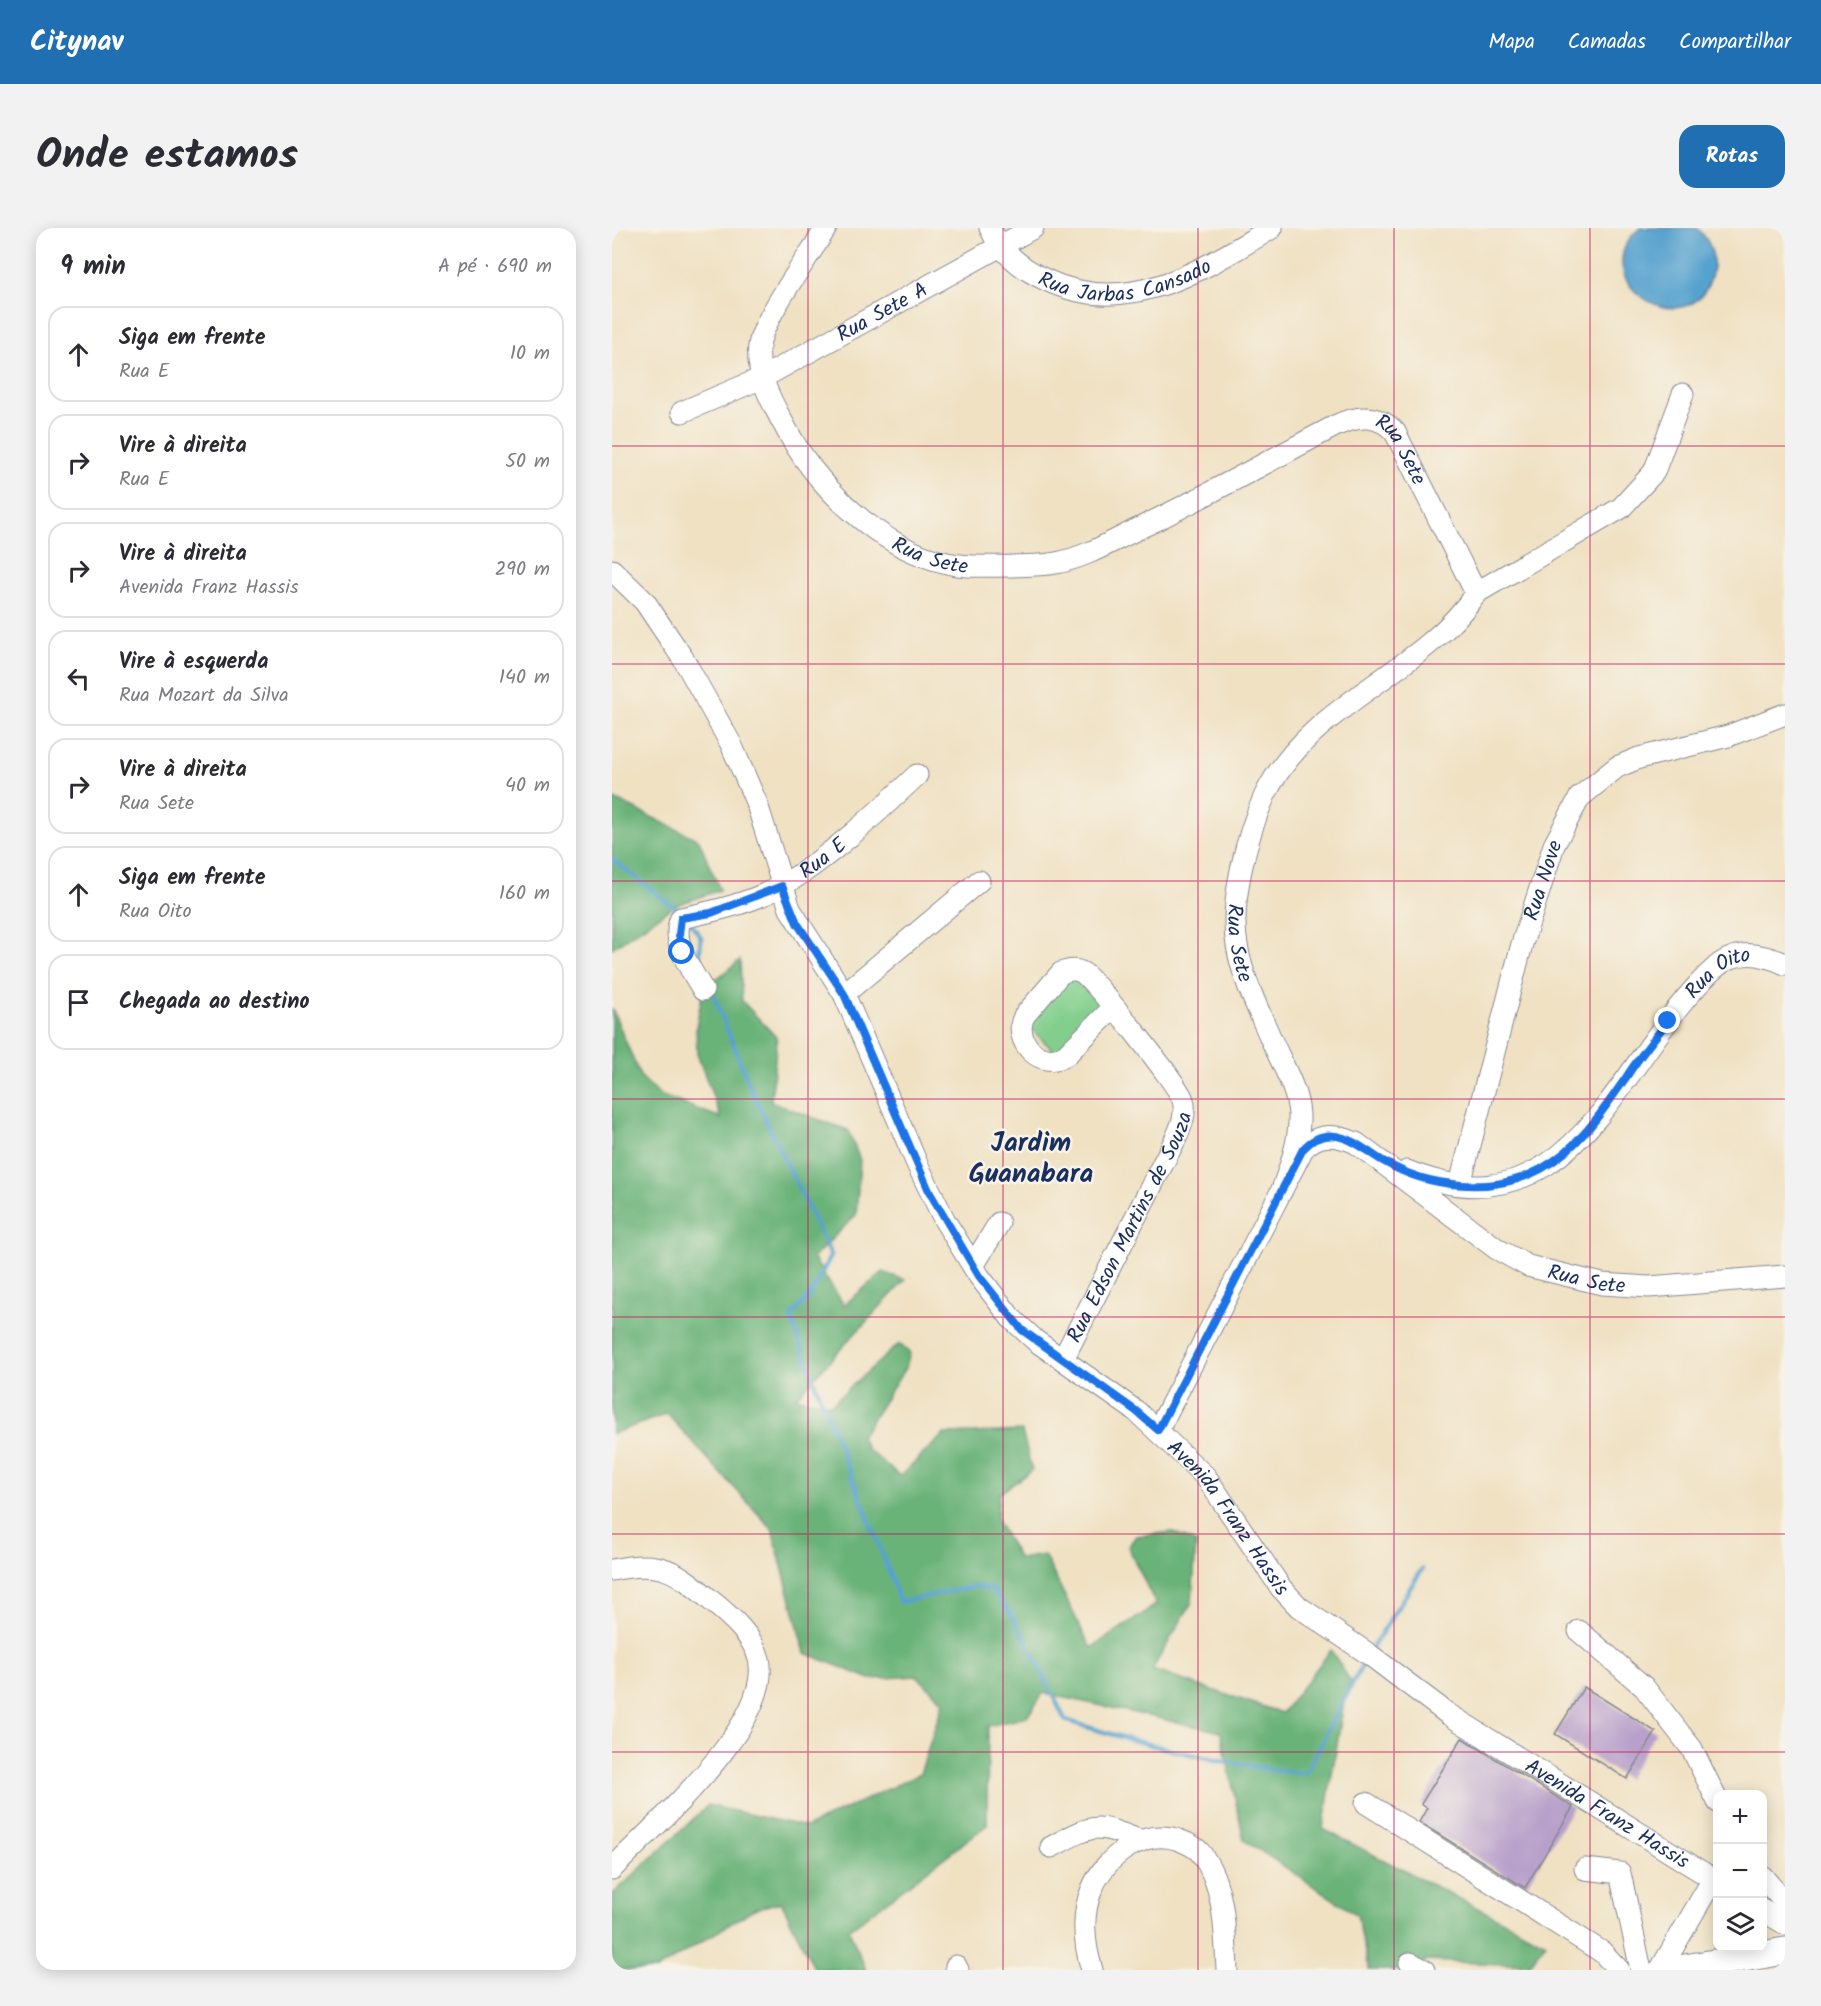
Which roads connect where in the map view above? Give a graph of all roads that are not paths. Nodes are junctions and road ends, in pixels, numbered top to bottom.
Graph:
1 (826, 228) edge
2 (1033, 228) edge
3 (1272, 228) edge
4 (995, 237) edge
5 (762, 378) junction
6 (1683, 394) dead end
7 (682, 412) dead end
8 (612, 570) edge
9 (1476, 592) junction
10 (1785, 714) edge
11 (917, 775) dead end
12 (979, 881) dead end
13 (782, 886) junction
14 (1785, 964) edge
15 (703, 990) dead end
16 (844, 994) junction
17 (1113, 1008) junction
18 (1384, 1162) junction
19 (1460, 1185) junction
20 (1282, 1190) junction
21 (999, 1223) dead end
22 (973, 1266) junction
23 (1785, 1276) edge
24 (1064, 1359) junction
25 (1158, 1430) junction
26 (612, 1570) edge
27 (1579, 1631) dead end
28 (1713, 1792) edge
29 (1366, 1803) dead end
30 (1140, 1841) junction
31 (1051, 1847) dead end
32 (612, 1869) edge
33 (1585, 1869) dead end
34 (1713, 1879) edge
35 (1767, 1882) edge
36 (1713, 1883) edge
37 (1785, 1903) edge
38 (1767, 1913) edge
39 (1785, 1924) edge
40 (1785, 1951) edge
41 (1092, 1970) edge
42 (1227, 1970) edge
43 (1619, 1970) edge
44 (1641, 1970) edge
45 (1660, 1970) edge
46 (1673, 1970) edge

1 - 5 street, Rua Sete
2 - 4 street, Rua Sete A
3 - 4 street, Rua Jarbas Cansado
4 - 5 street, Rua Sete A
5 - 7 street, Rua Sete A
5 - 9 street, Rua Sete
6 - 9 street
8 - 13 street, Avenida Franz Hassis
9 - 20 street, Rua Sete
10 - 19 street, Rua Nove
11 - 13 street, Rua E
12 - 16 street
13 - 15 street, Rua E
13 - 16 street, Avenida Franz Hassis
14 - 19 street, Rua Oito
16 - 22 street, Avenida Franz Hassis
17 - 17 street, Rua Edson Martins de Souza
17 - 24 street, Rua Edson Martins de Souza
18 - 19 street, Rua Oito
18 - 20 street, Rua Sete
18 - 23 street, Rua Sete
20 - 25 street
21 - 22 street
22 - 24 street, Avenida Franz Hassis
24 - 25 street, Avenida Franz Hassis
25 - 34 street, Avenida Franz Hassis
26 - 32 street
27 - 28 street
29 - 43 street
30 - 31 street
30 - 41 street
30 - 42 street
33 - 44 street
35 - 37 street
36 - 45 street, Avenida Franz Hassis
38 - 39 street
40 - 46 main road

